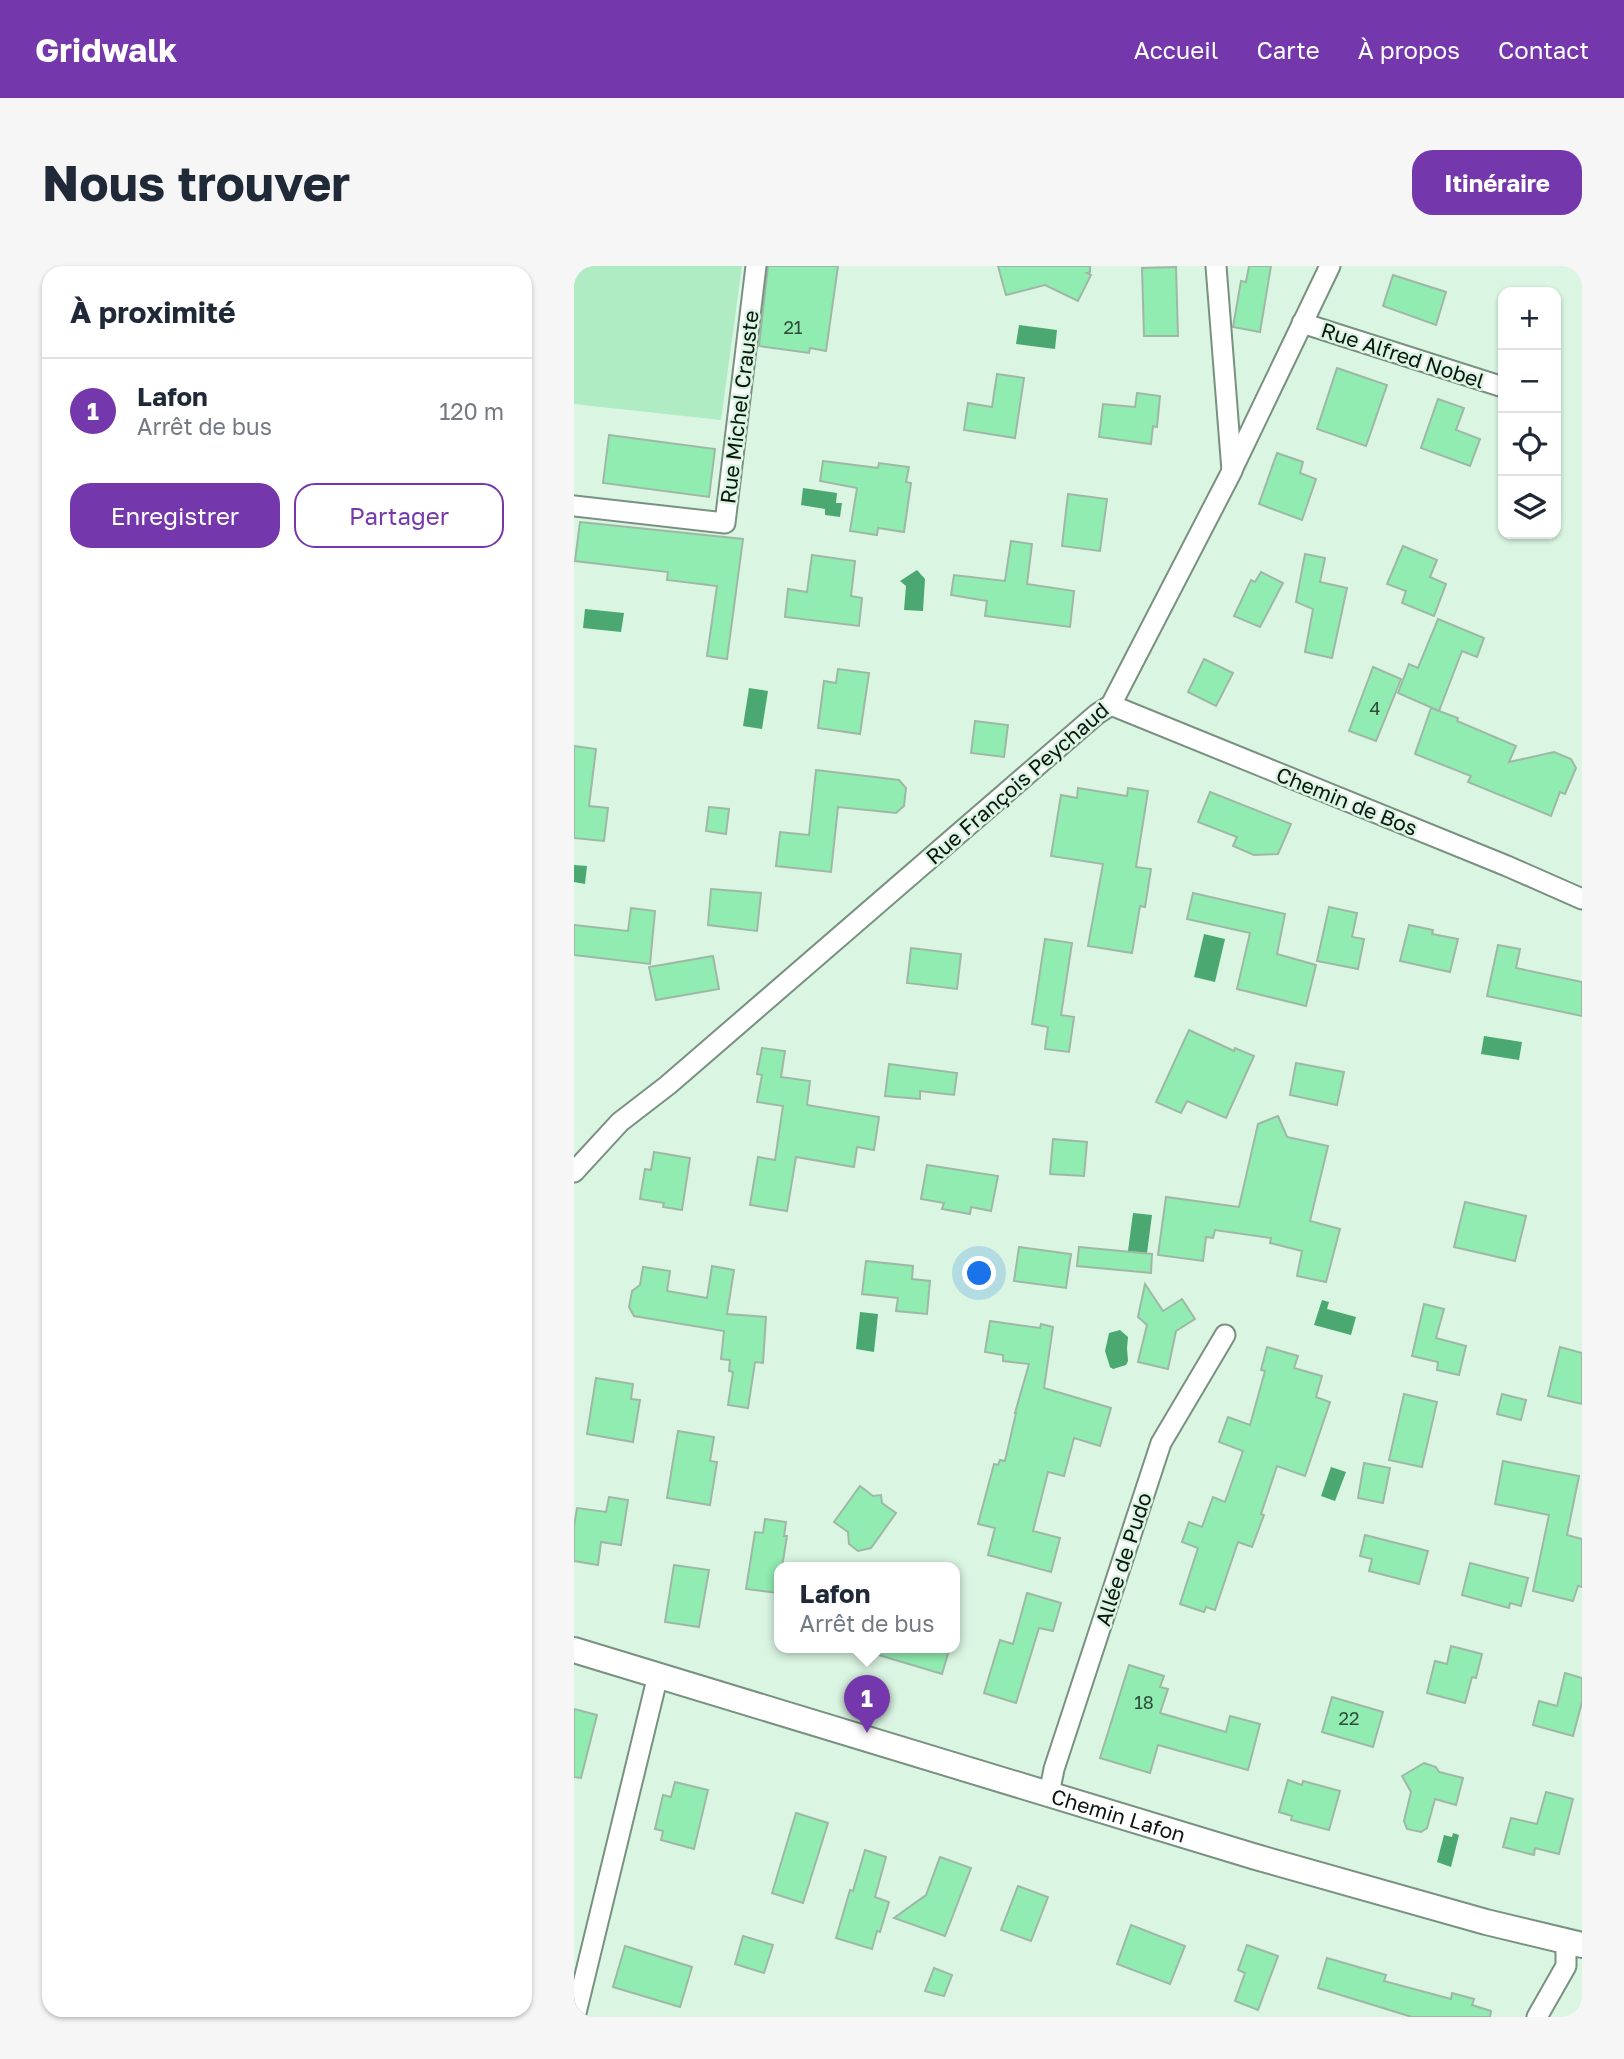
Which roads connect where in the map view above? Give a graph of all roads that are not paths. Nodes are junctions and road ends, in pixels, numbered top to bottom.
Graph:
1 (756, 266) edge
2 (1216, 266) edge
3 (1330, 266) edge
4 (1302, 323) junction
5 (1498, 385) edge
6 (1232, 471) junction
7 (574, 506) edge
8 (1111, 705) junction
9 (1582, 899) edge
10 (574, 1172) edge
11 (1225, 1335) dead end
12 (574, 1650) edge
13 (658, 1675) junction
14 (1049, 1794) junction
15 (1574, 1943) edge
16 (575, 2017) edge
17 (1537, 2017) edge

1 - 7 street, Rue Michel Crauste
2 - 6 street
3 - 4 street, Rue François Peychaud
4 - 5 street, Rue Alfred Nobel
4 - 6 street, Rue François Peychaud
6 - 8 street, Rue François Peychaud
8 - 9 street, Chemin de Bos
8 - 10 street, Rue François Peychaud
11 - 14 street, Allée de Pudo
12 - 13 street, Chemin Lafon
13 - 14 street, Chemin Lafon
13 - 16 street
14 - 15 street, Chemin Lafon
15 - 17 street

